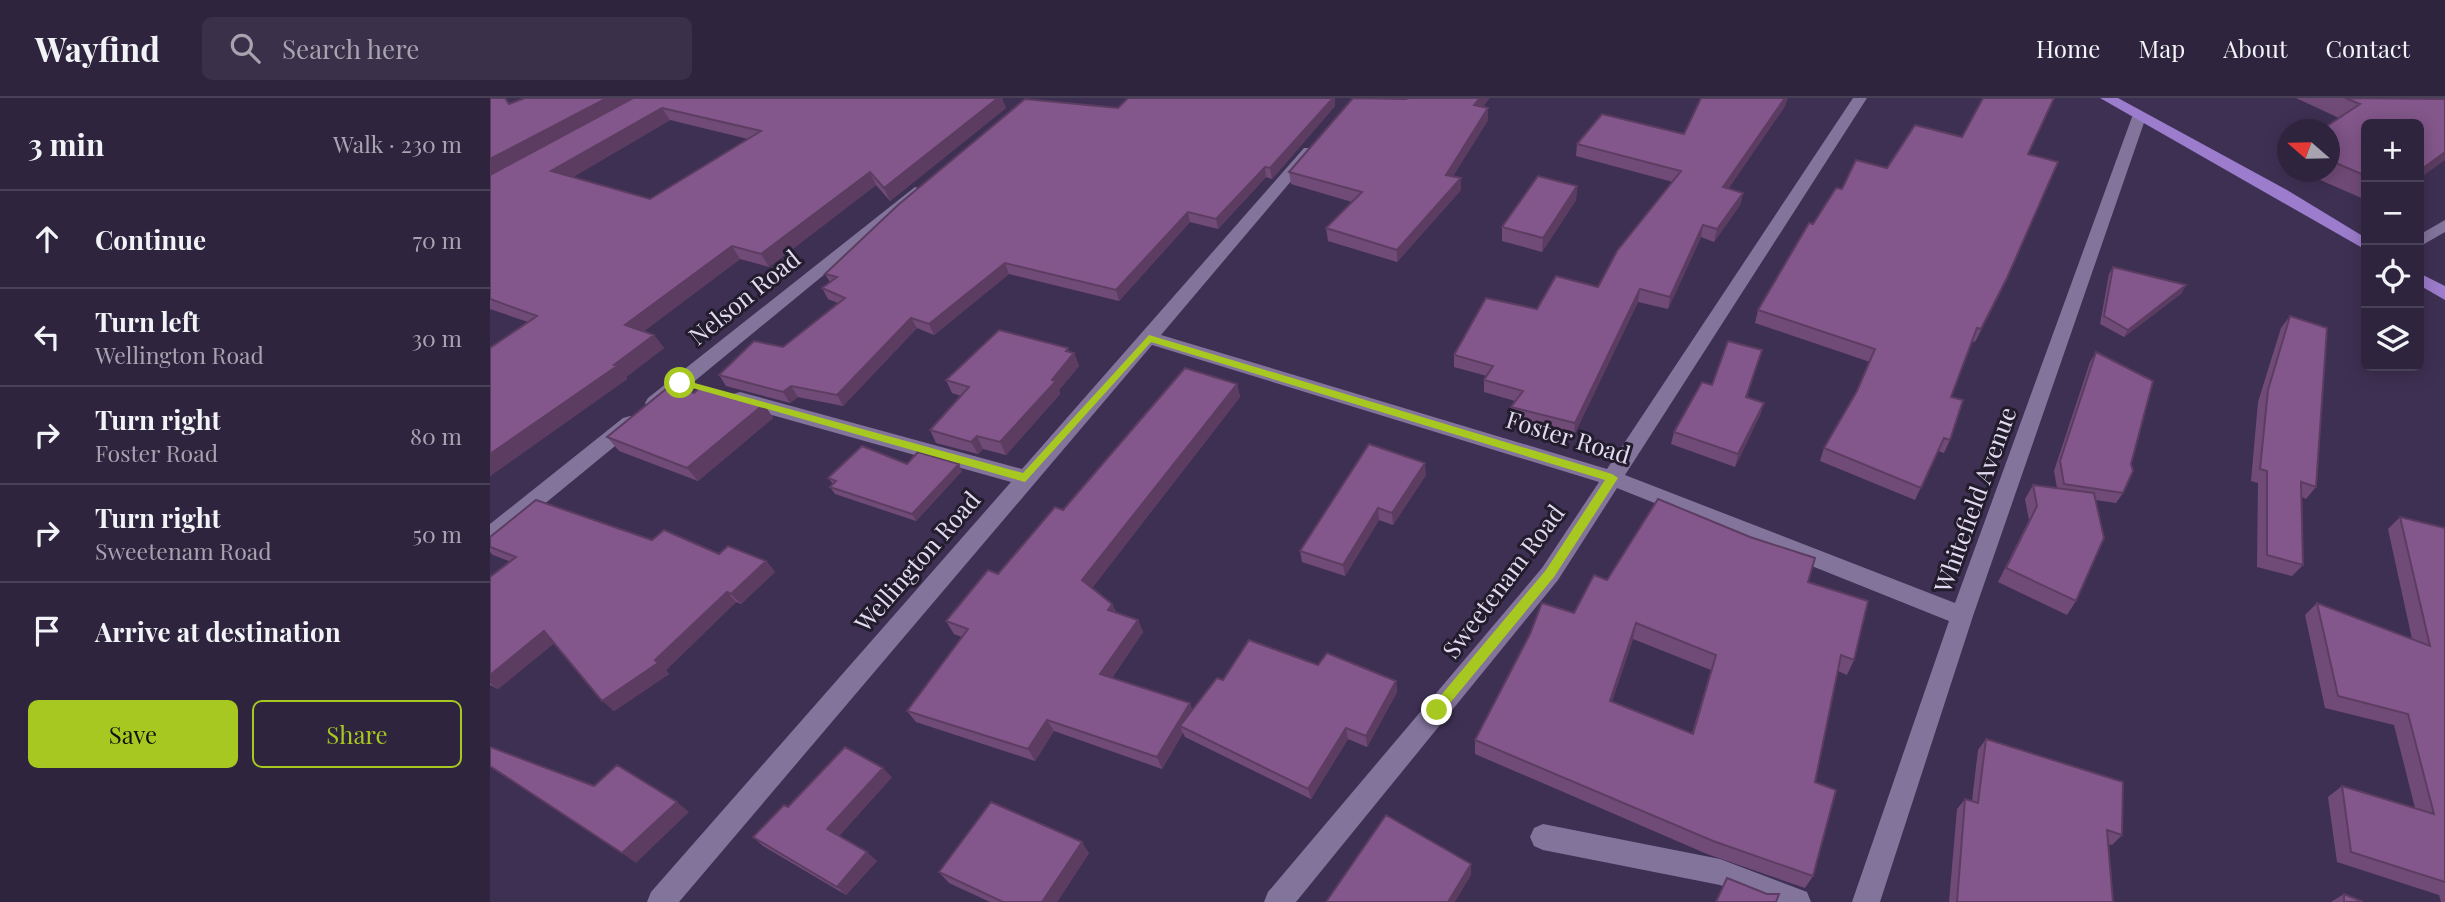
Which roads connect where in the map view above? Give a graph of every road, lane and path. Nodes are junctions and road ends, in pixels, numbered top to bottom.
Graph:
1 (1860, 98) edge
2 (2112, 99) edge
3 (2139, 117) junction
4 (1318, 140) edge
5 (925, 184) edge
6 (2445, 225) edge
7 (2424, 239) edge
8 (2361, 242) edge
9 (2424, 281) edge
10 (2445, 294) edge
11 (1149, 338) junction
12 (680, 383) junction
13 (1025, 478) junction
14 (1612, 478) junction
15 (490, 536) edge
16 (1962, 616) junction
17 (1543, 837) dead end
18 (660, 902) edge
19 (1278, 902) edge
20 (1797, 902) edge
21 (1866, 902) edge

1 - 14 street, Sweetenam Road
2 - 3 main road
3 - 8 main road
3 - 16 street, Whitefield Avenue
4 - 11 street, Wellington Road
5 - 12 street, Nelson Road
6 - 7 street
9 - 10 main road
11 - 13 street, Wellington Road
11 - 14 street, Foster Road
12 - 13 street
12 - 15 street, Nelson Road
13 - 18 street, Wellington Road
14 - 16 street, Foster Road
14 - 19 street, Sweetenam Road
16 - 21 street, Whitefield Avenue
17 - 20 street

